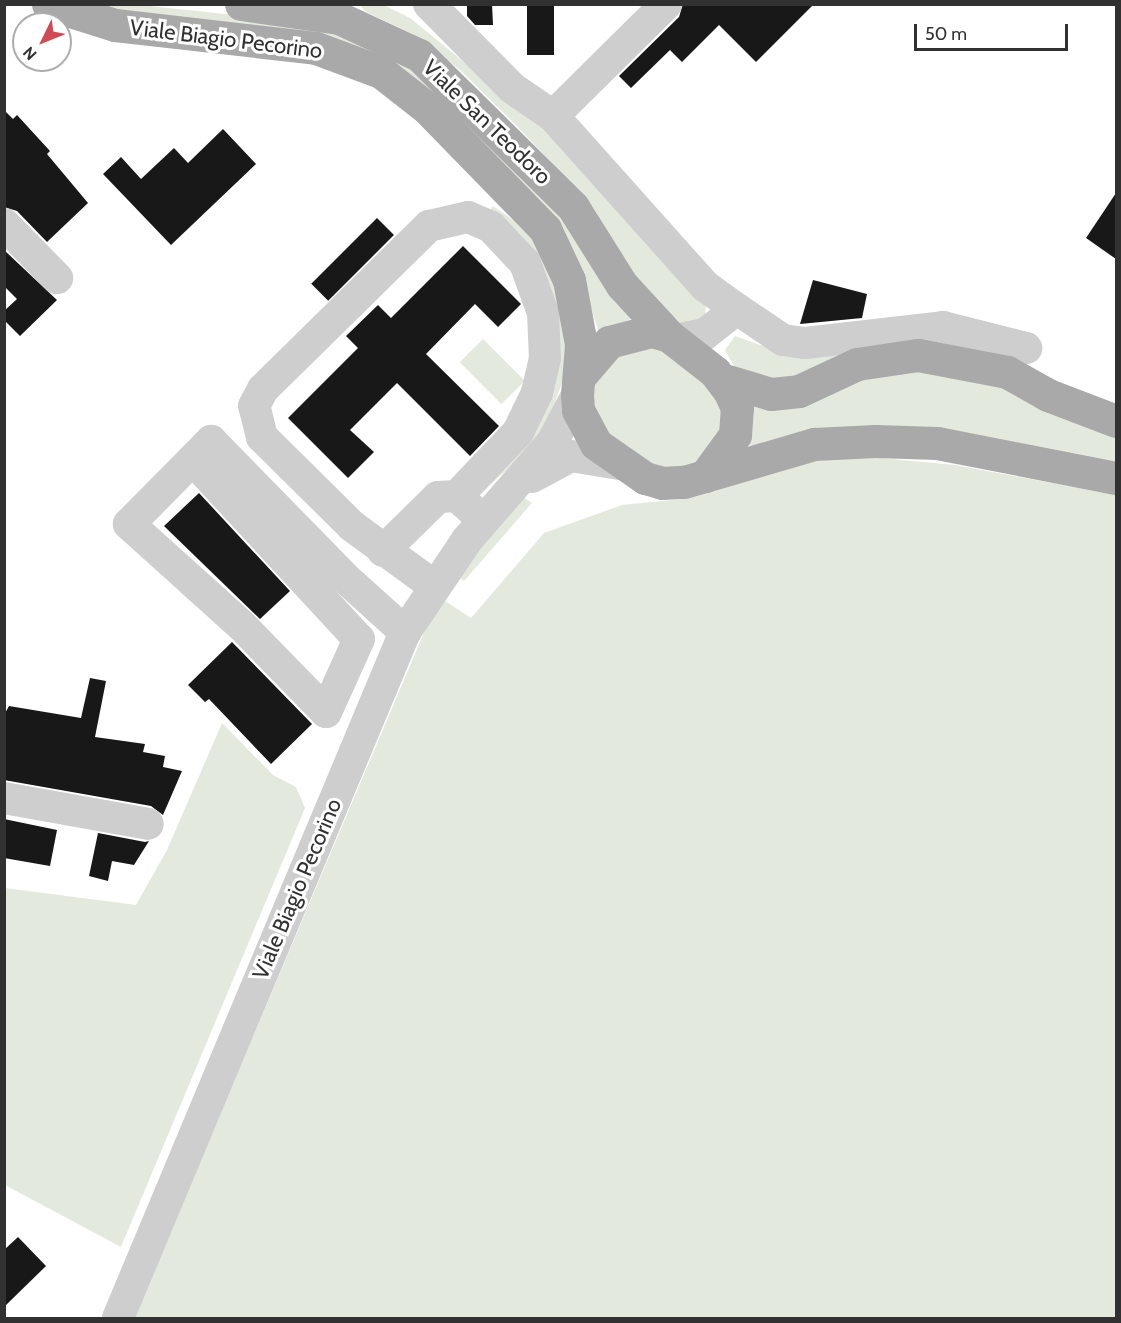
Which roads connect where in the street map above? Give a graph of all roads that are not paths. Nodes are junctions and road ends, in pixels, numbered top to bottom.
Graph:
1 (48, 4) edge
2 (242, 4) edge
3 (429, 4) edge
4 (666, 4) edge
5 (553, 116) junction
6 (4, 224) edge
7 (57, 278) dead end
8 (730, 316) junction
9 (671, 338) junction
10 (1026, 348) dead end
11 (718, 376) junction
12 (578, 386) junction
13 (1116, 421) edge
14 (193, 460) junction
15 (619, 464) junction
16 (705, 476) junction
17 (1116, 478) edge
18 (519, 485) junction
19 (457, 496) junction
20 (483, 520) junction
21 (383, 551) junction
22 (434, 586) junction
23 (405, 632) junction
24 (4, 798) edge
25 (148, 824) dead end
26 (118, 1318) edge

1 - 12 main road, Viale Biagio Pecorino
2 - 9 main road, Viale San Teodoro
3 - 5 street
4 - 5 street
5 - 8 street
6 - 7 street
8 - 9 street
8 - 10 street
8 - 11 street
9 - 11 main road
9 - 12 main road
11 - 13 main road
11 - 16 main road
12 - 15 main road
12 - 18 street
14 - 14 street
14 - 23 street
15 - 16 main road
15 - 18 street
16 - 17 main road
18 - 20 street, Viale Biagio Pecorino
19 - 20 street
19 - 21 street
19 - 21 street
20 - 22 street, Viale Biagio Pecorino
21 - 22 street
22 - 23 street, Viale Biagio Pecorino
23 - 26 street, Viale Biagio Pecorino
24 - 25 street

